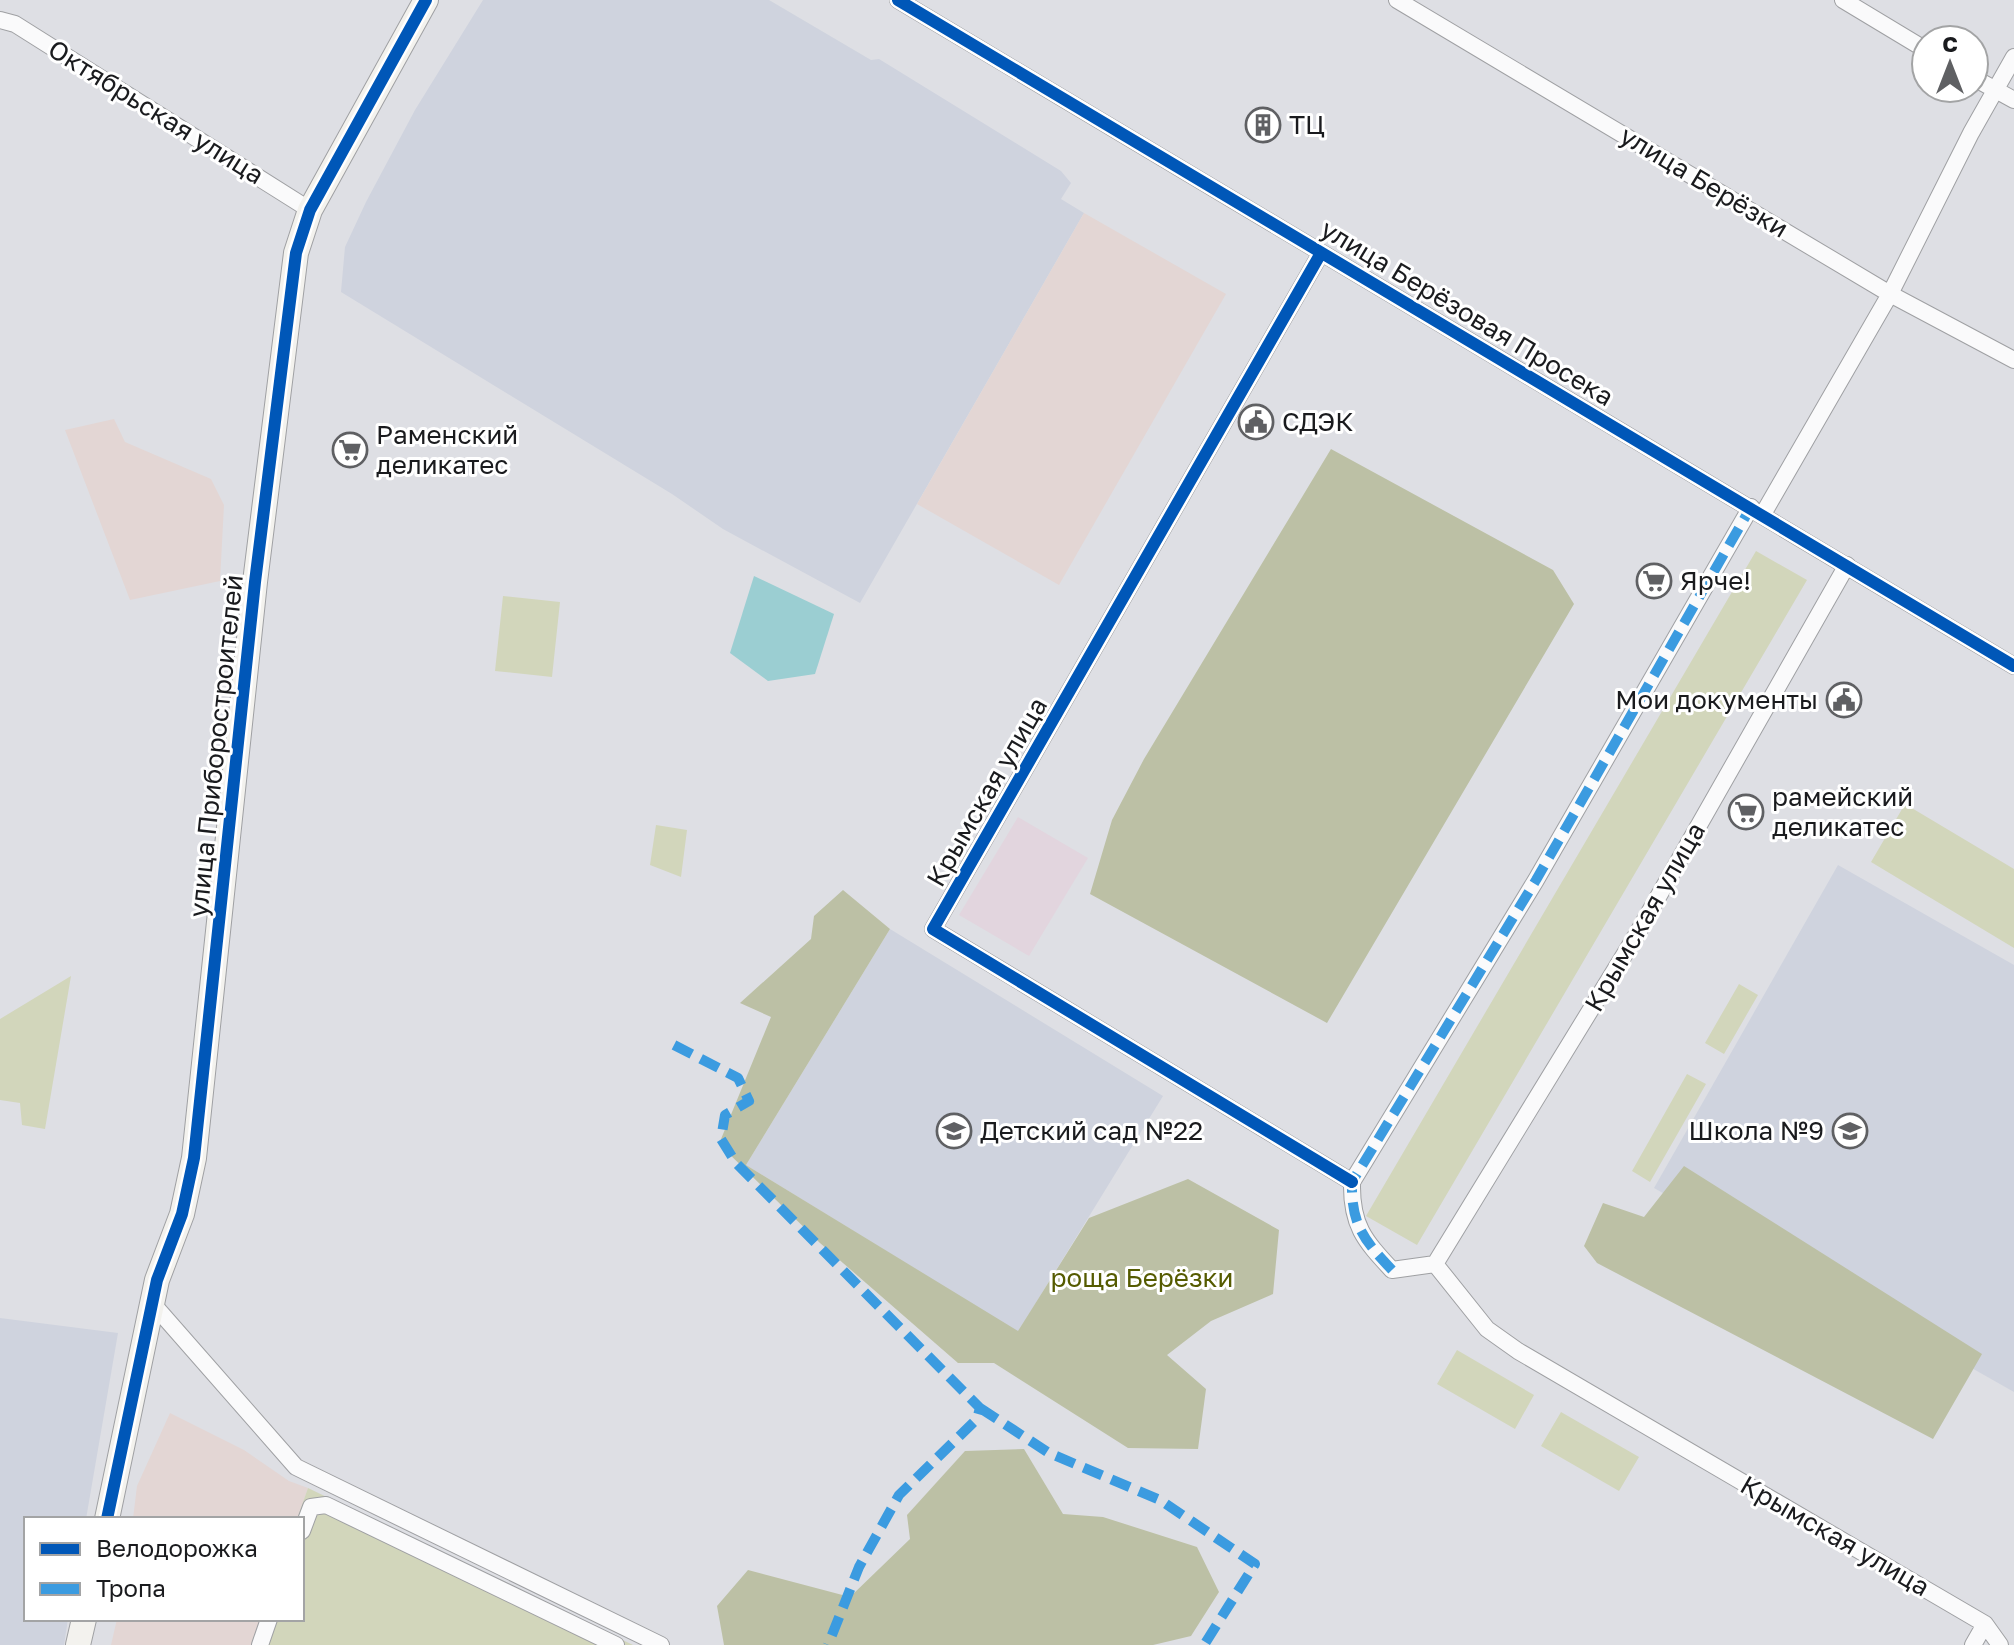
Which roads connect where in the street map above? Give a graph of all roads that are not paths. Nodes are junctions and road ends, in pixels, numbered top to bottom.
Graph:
1 (426, 0) edge
2 (898, 0) edge
3 (1397, 0) edge
4 (1843, 0) edge
5 (0, 20) edge
6 (1910, 40) edge
7 (2014, 57) edge
8 (1990, 87) edge
9 (1996, 90) junction
10 (2014, 100) edge
11 (310, 210) junction
12 (1321, 253) junction
13 (1890, 294) junction
14 (2014, 360) edge
15 (1757, 510) junction
16 (1847, 565) junction
17 (2014, 666) edge
18 (1352, 1182) junction
19 (1435, 1264) junction
20 (153, 1304) junction
21 (107, 1517) edge
22 (304, 1526) edge
23 (84, 1621) edge
24 (268, 1621) edge
25 (1985, 1624) junction
26 (78, 1645) edge
27 (260, 1645) edge
28 (616, 1645) edge
29 (661, 1645) edge
30 (1973, 1645) edge
31 (2000, 1645) edge

1 - 11 street, улица Приборостроителей
2 - 12 street, улица Берёзовая Просека
3 - 13 street, улица Берёзки
4 - 6 street
5 - 11 street, Октябрьская улица
7 - 9 street
8 - 9 street
9 - 10 street
9 - 13 street
11 - 20 street, улица Приборостроителей
12 - 15 street, улица Берёзовая Просека
12 - 18 street, Крымская улица
13 - 14 street, улица Берёзки
13 - 15 street
15 - 16 street, улица Берёзовая Просека
15 - 18 street
16 - 17 street, улица Берёзовая Просека
16 - 19 street, Крымская улица
18 - 19 street
19 - 25 street, Крымская улица
20 - 21 street, улица Приборостроителей
20 - 29 street
22 - 28 street
23 - 26 street
24 - 27 street
25 - 30 street
25 - 31 street, Крымская улица

